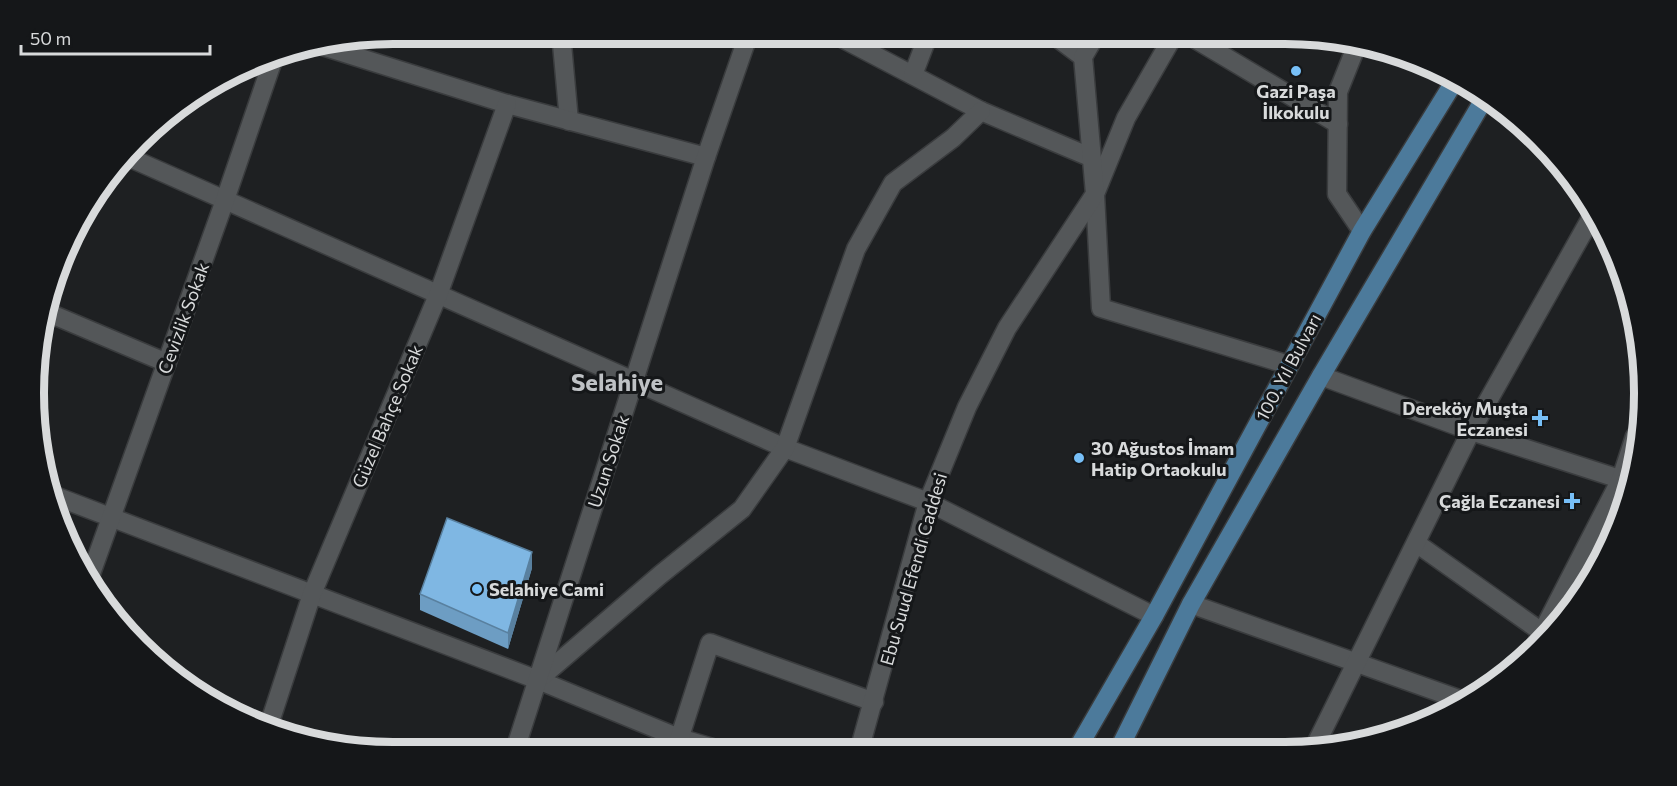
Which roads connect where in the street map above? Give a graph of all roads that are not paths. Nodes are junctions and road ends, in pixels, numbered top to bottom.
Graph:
1 (562, 44) edge
2 (745, 44) edge
3 (853, 44) edge
4 (925, 44) edge
5 (1066, 44) edge
6 (1091, 44) edge
7 (1169, 44) edge
8 (1203, 44) edge
9 (331, 49) edge
10 (1355, 51) edge
11 (1083, 57) junction
12 (271, 66) edge
13 (913, 75) junction
14 (1451, 86) edge
15 (507, 104) junction
16 (1481, 104) edge
17 (981, 111) junction
18 (569, 121) junction
19 (1338, 124) junction
20 (706, 157) junction
21 (1090, 158) junction
22 (133, 159) edge
23 (1095, 194) junction
24 (225, 200) junction
25 (1589, 223) edge
26 (1362, 231) junction
27 (438, 295) junction
28 (52, 315) edge
29 (166, 363) junction
30 (1289, 365) junction
31 (1321, 376) junction
32 (633, 382) junction
33 (1471, 431) junction
34 (785, 448) junction
35 (1623, 481) edge
36 (1622, 483) edge
37 (60, 498) edge
38 (928, 502) junction
39 (111, 518) junction
40 (1416, 543) junction
41 (92, 571) edge
42 (312, 594) junction
43 (1191, 604) junction
44 (1154, 616) junction
45 (1552, 617) edge
46 (1536, 634) edge
47 (1356, 662) junction
48 (538, 680) junction
49 (1455, 698) edge
50 (874, 702) junction
51 (271, 720) edge
52 (1316, 741) edge
53 (518, 742) edge
54 (671, 742) edge
55 (678, 742) edge
56 (862, 742) edge
57 (1081, 742) edge
58 (1122, 742) edge

1 - 18 street
2 - 20 street, Uzun Sokak
3 - 13 street
4 - 13 street
5 - 11 street
6 - 11 street
7 - 23 street
8 - 19 street
9 - 15 street
10 - 19 street
11 - 21 street
12 - 24 street, Cevizlik Sokak
13 - 17 street
14 - 26 main road, 100. Yıl Bulvarı
15 - 18 street
15 - 27 street, Güzel Bahçe Sokak
16 - 31 main road, 100. Yıl Bulvarı
17 - 21 street
17 - 34 street
18 - 20 street
19 - 26 street
20 - 32 street, Uzun Sokak
21 - 23 street
22 - 24 street
23 - 30 street
23 - 38 street, Ebu Suud Efendi Caddesi
24 - 27 street
24 - 29 street, Cevizlik Sokak
25 - 33 street
26 - 30 main road, 100. Yıl Bulvarı
27 - 32 street
27 - 42 street, Güzel Bahçe Sokak
28 - 29 street
29 - 39 street, Cevizlik Sokak
30 - 44 main road, 100. Yıl Bulvarı
31 - 33 street
31 - 43 main road, 100. Yıl Bulvarı
32 - 34 street
32 - 48 street, Uzun Sokak
33 - 35 street
33 - 40 street
34 - 38 street
34 - 48 street
36 - 45 street
37 - 39 street
38 - 44 street
38 - 50 street, Ebu Suud Efendi Caddesi
39 - 41 street, Cevizlik Sokak
39 - 42 street
40 - 46 street
40 - 47 street
42 - 48 street
42 - 51 street, Güzel Bahçe Sokak
43 - 47 street
43 - 58 main road, 100. Yıl Bulvarı
44 - 57 main road, 100. Yıl Bulvarı
47 - 49 street
47 - 52 street
48 - 53 street, Uzun Sokak
48 - 54 street
50 - 55 street
50 - 56 street, Ebu Suud Efendi Caddesi

